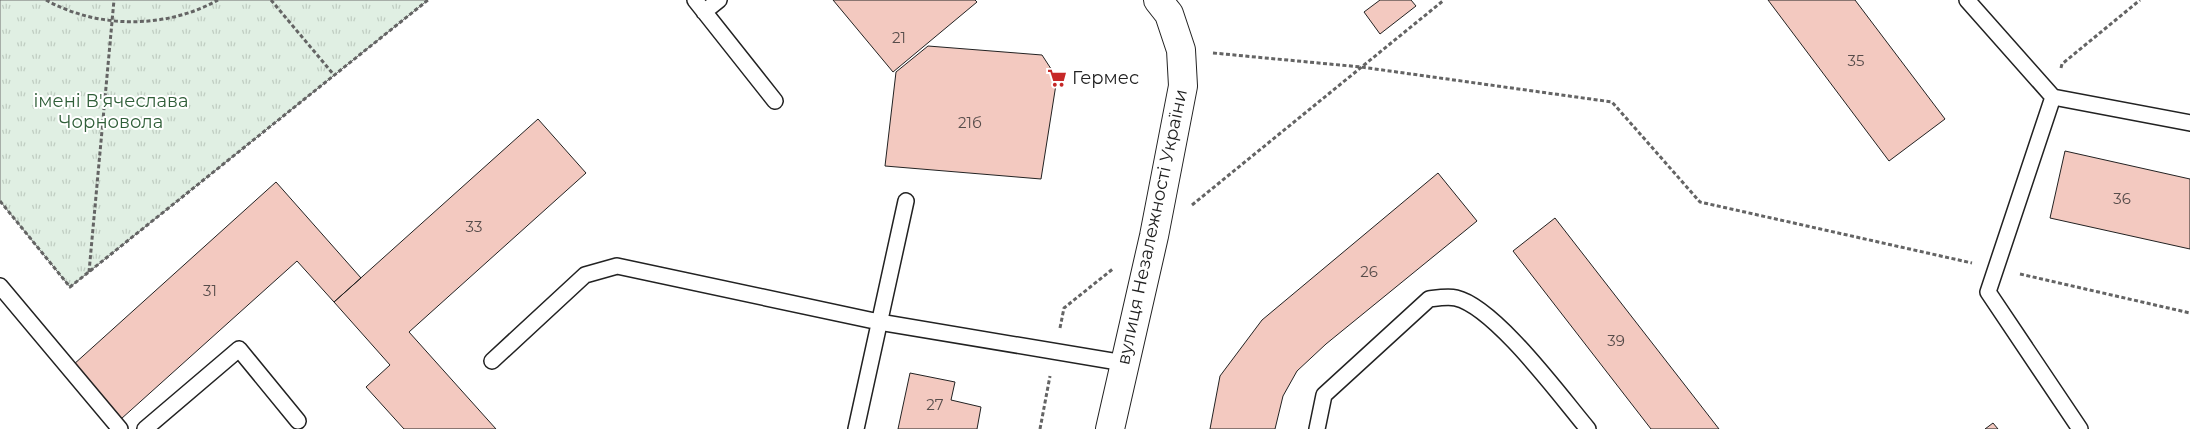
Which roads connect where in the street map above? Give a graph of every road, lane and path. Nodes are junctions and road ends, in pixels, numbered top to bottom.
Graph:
1 (46, 0) edge
2 (114, 0) edge
3 (218, 0) edge
4 (271, 0) edge
5 (428, 0) edge
6 (695, 0) edge
7 (719, 0) edge
8 (1158, 0) edge
9 (1444, 0) edge
10 (1967, 0) edge
11 (2140, 0) edge
12 (704, 12) junction
13 (112, 21) junction
14 (1181, 50) junction
15 (1361, 68) junction
16 (334, 75) junction
17 (2053, 96) junction
18 (775, 101) dead end
19 (2190, 122) edge
20 (0, 201) edge
21 (906, 201) dead end
22 (1154, 236) junction
23 (1117, 266) dead end
24 (1996, 268) junction
25 (89, 272) junction
26 (0, 286) edge
27 (2190, 312) edge
28 (879, 322) junction
29 (1055, 352) junction
30 (492, 361) dead end
31 (1124, 363) junction
32 (297, 426) edge
33 (120, 429) edge
34 (145, 429) edge
35 (856, 429) edge
36 (1040, 429) edge
37 (1110, 429) edge
38 (1317, 429) edge
39 (1588, 429) edge
40 (2080, 429) edge

1 - 13 path
2 - 13 path
3 - 13 path
4 - 16 path
5 - 16 path
6 - 12 lane
7 - 12 lane
8 - 14 street, вулиця Незалежності України
9 - 15 path
10 - 17 lane
11 - 17 path
12 - 18 lane
13 - 25 path
14 - 15 path
14 - 22 street, вулиця Незалежності України
15 - 22 path
15 - 24 path
16 - 25 path
17 - 19 lane
17 - 24 lane
20 - 25 path
21 - 28 lane
22 - 31 street, вулиця Незалежності України
23 - 29 path
24 - 27 path
24 - 40 lane
26 - 33 lane
28 - 29 lane
28 - 30 lane
28 - 35 lane
29 - 31 lane
29 - 36 path
31 - 37 street, вулиця Незалежності України
32 - 34 lane
38 - 39 lane

